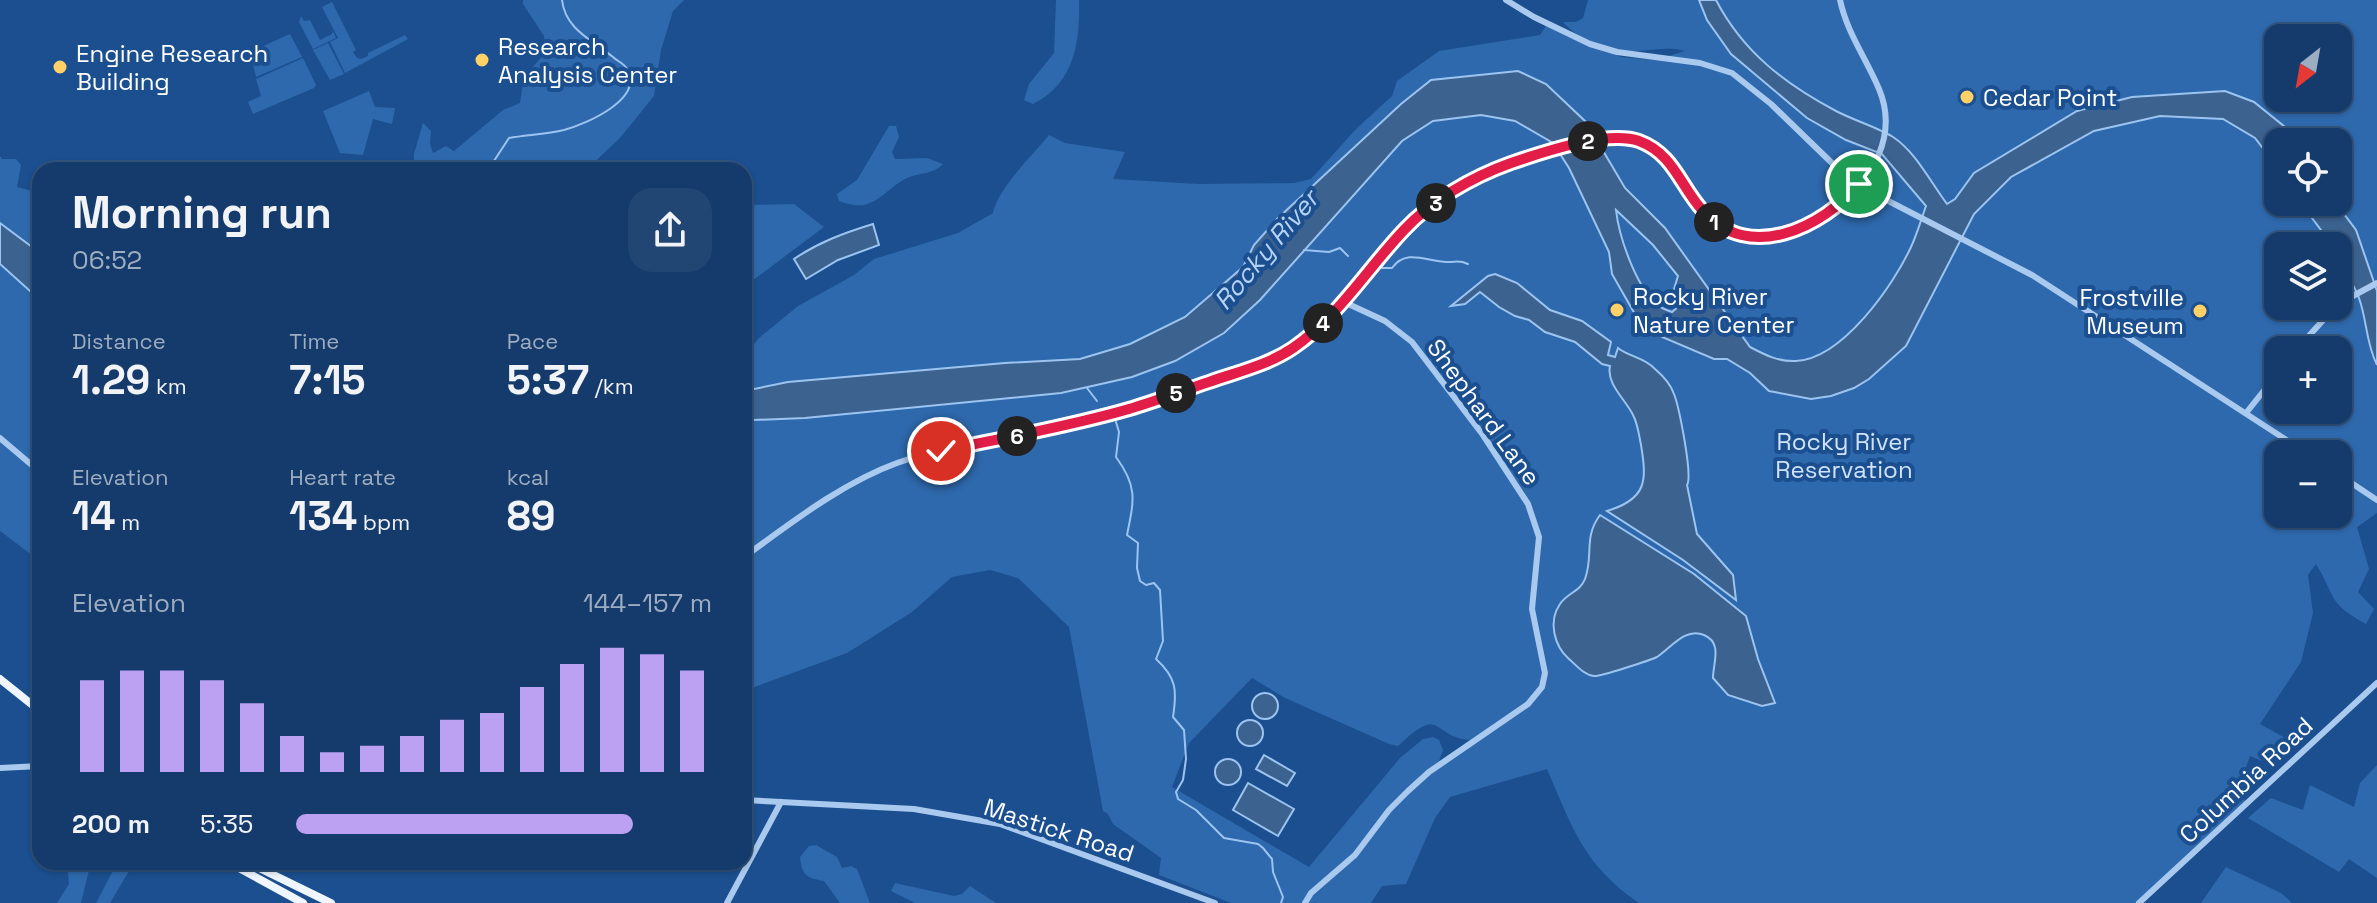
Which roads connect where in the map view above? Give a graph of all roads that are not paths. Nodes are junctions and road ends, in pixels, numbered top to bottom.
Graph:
1 (1506, 0) edge
2 (1840, 0) edge
3 (1859, 184) junction
4 (2377, 283) edge
5 (2352, 296) edge
6 (1344, 302) junction
7 (2323, 320) edge
8 (2309, 336) edge
9 (2264, 390) edge
10 (2246, 413) junction
11 (0, 438) edge
12 (2287, 440) edge
13 (32, 465) edge
14 (2352, 483) edge
15 (2377, 500) edge
16 (752, 552) edge
17 (0, 679) edge
18 (2377, 683) edge
19 (32, 705) edge
20 (32, 766) edge
21 (0, 768) edge
22 (752, 800) edge
23 (781, 802) junction
24 (752, 856) edge
25 (243, 870) edge
26 (263, 870) edge
27 (745, 870) edge
28 (303, 903) edge
29 (331, 903) edge
30 (727, 903) edge
31 (1215, 903) edge
32 (1305, 903) edge
33 (2139, 903) edge

1 - 3 street
2 - 3 street
3 - 6 street
3 - 10 street
4 - 5 street
6 - 16 street
6 - 32 street, Shephard Lane
7 - 8 street
9 - 10 street
10 - 12 street
11 - 13 street
14 - 15 street
17 - 19 main road
18 - 33 street, Columbia Road
20 - 21 street
22 - 23 street, Mastick Road
23 - 24 street
23 - 31 street, Mastick Road
25 - 28 main road
26 - 29 main road
27 - 30 street

